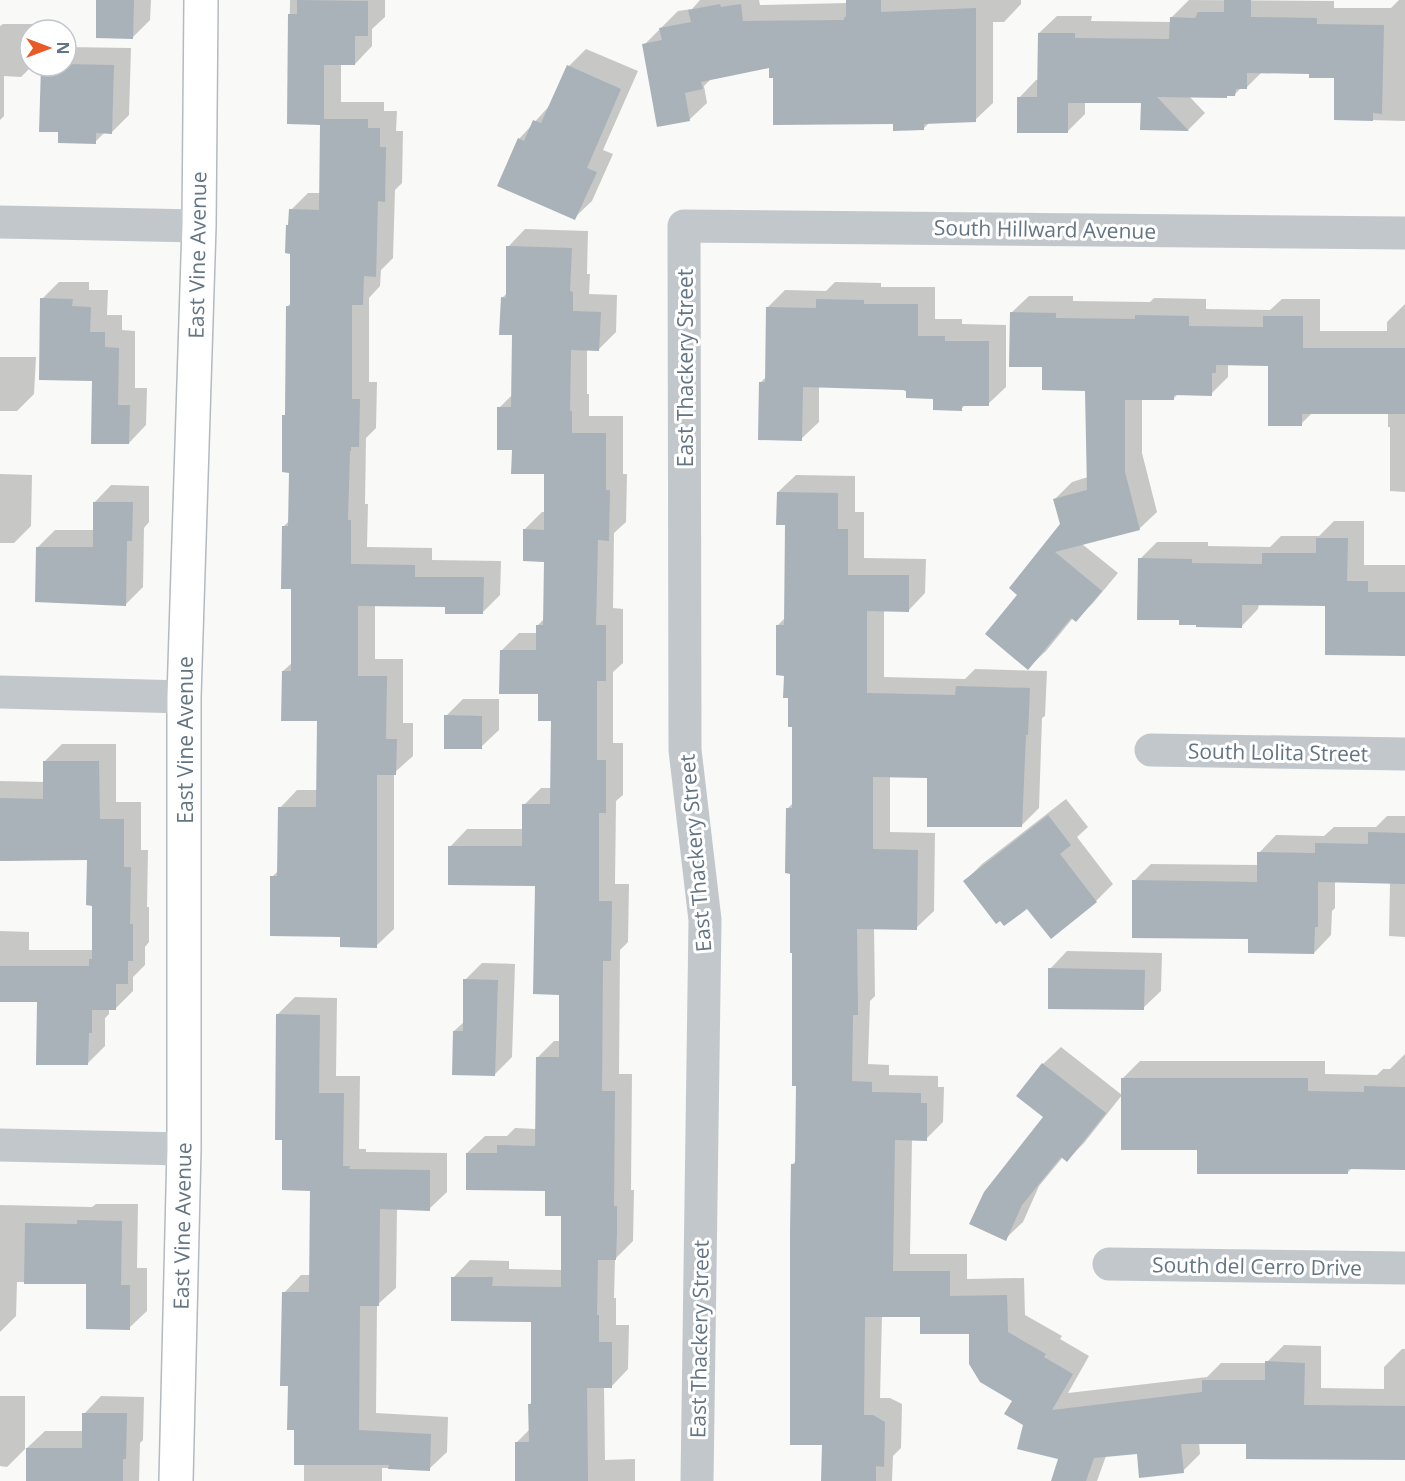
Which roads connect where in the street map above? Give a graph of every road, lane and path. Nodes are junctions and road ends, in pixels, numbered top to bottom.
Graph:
1 (201, 0) edge
2 (0, 222) edge
3 (199, 226) junction
4 (684, 226) joint
5 (1405, 233) edge
6 (0, 692) edge
7 (184, 697) junction
8 (1151, 750) dead end
9 (1405, 754) edge
10 (0, 1145) edge
11 (184, 1149) junction
12 (1109, 1264) dead end
13 (1405, 1268) edge
14 (176, 1481) edge
15 (697, 1481) edge

1 - 3 street, East Vine Avenue
2 - 3 street
3 - 7 street, East Vine Avenue
4 - 5 street, South Hillward Avenue
4 - 15 street, East Thackery Street
6 - 7 street
7 - 11 street, East Vine Avenue
8 - 9 street, South Lolita Street
10 - 11 street
11 - 14 street, East Vine Avenue
12 - 13 street, South del Cerro Drive

